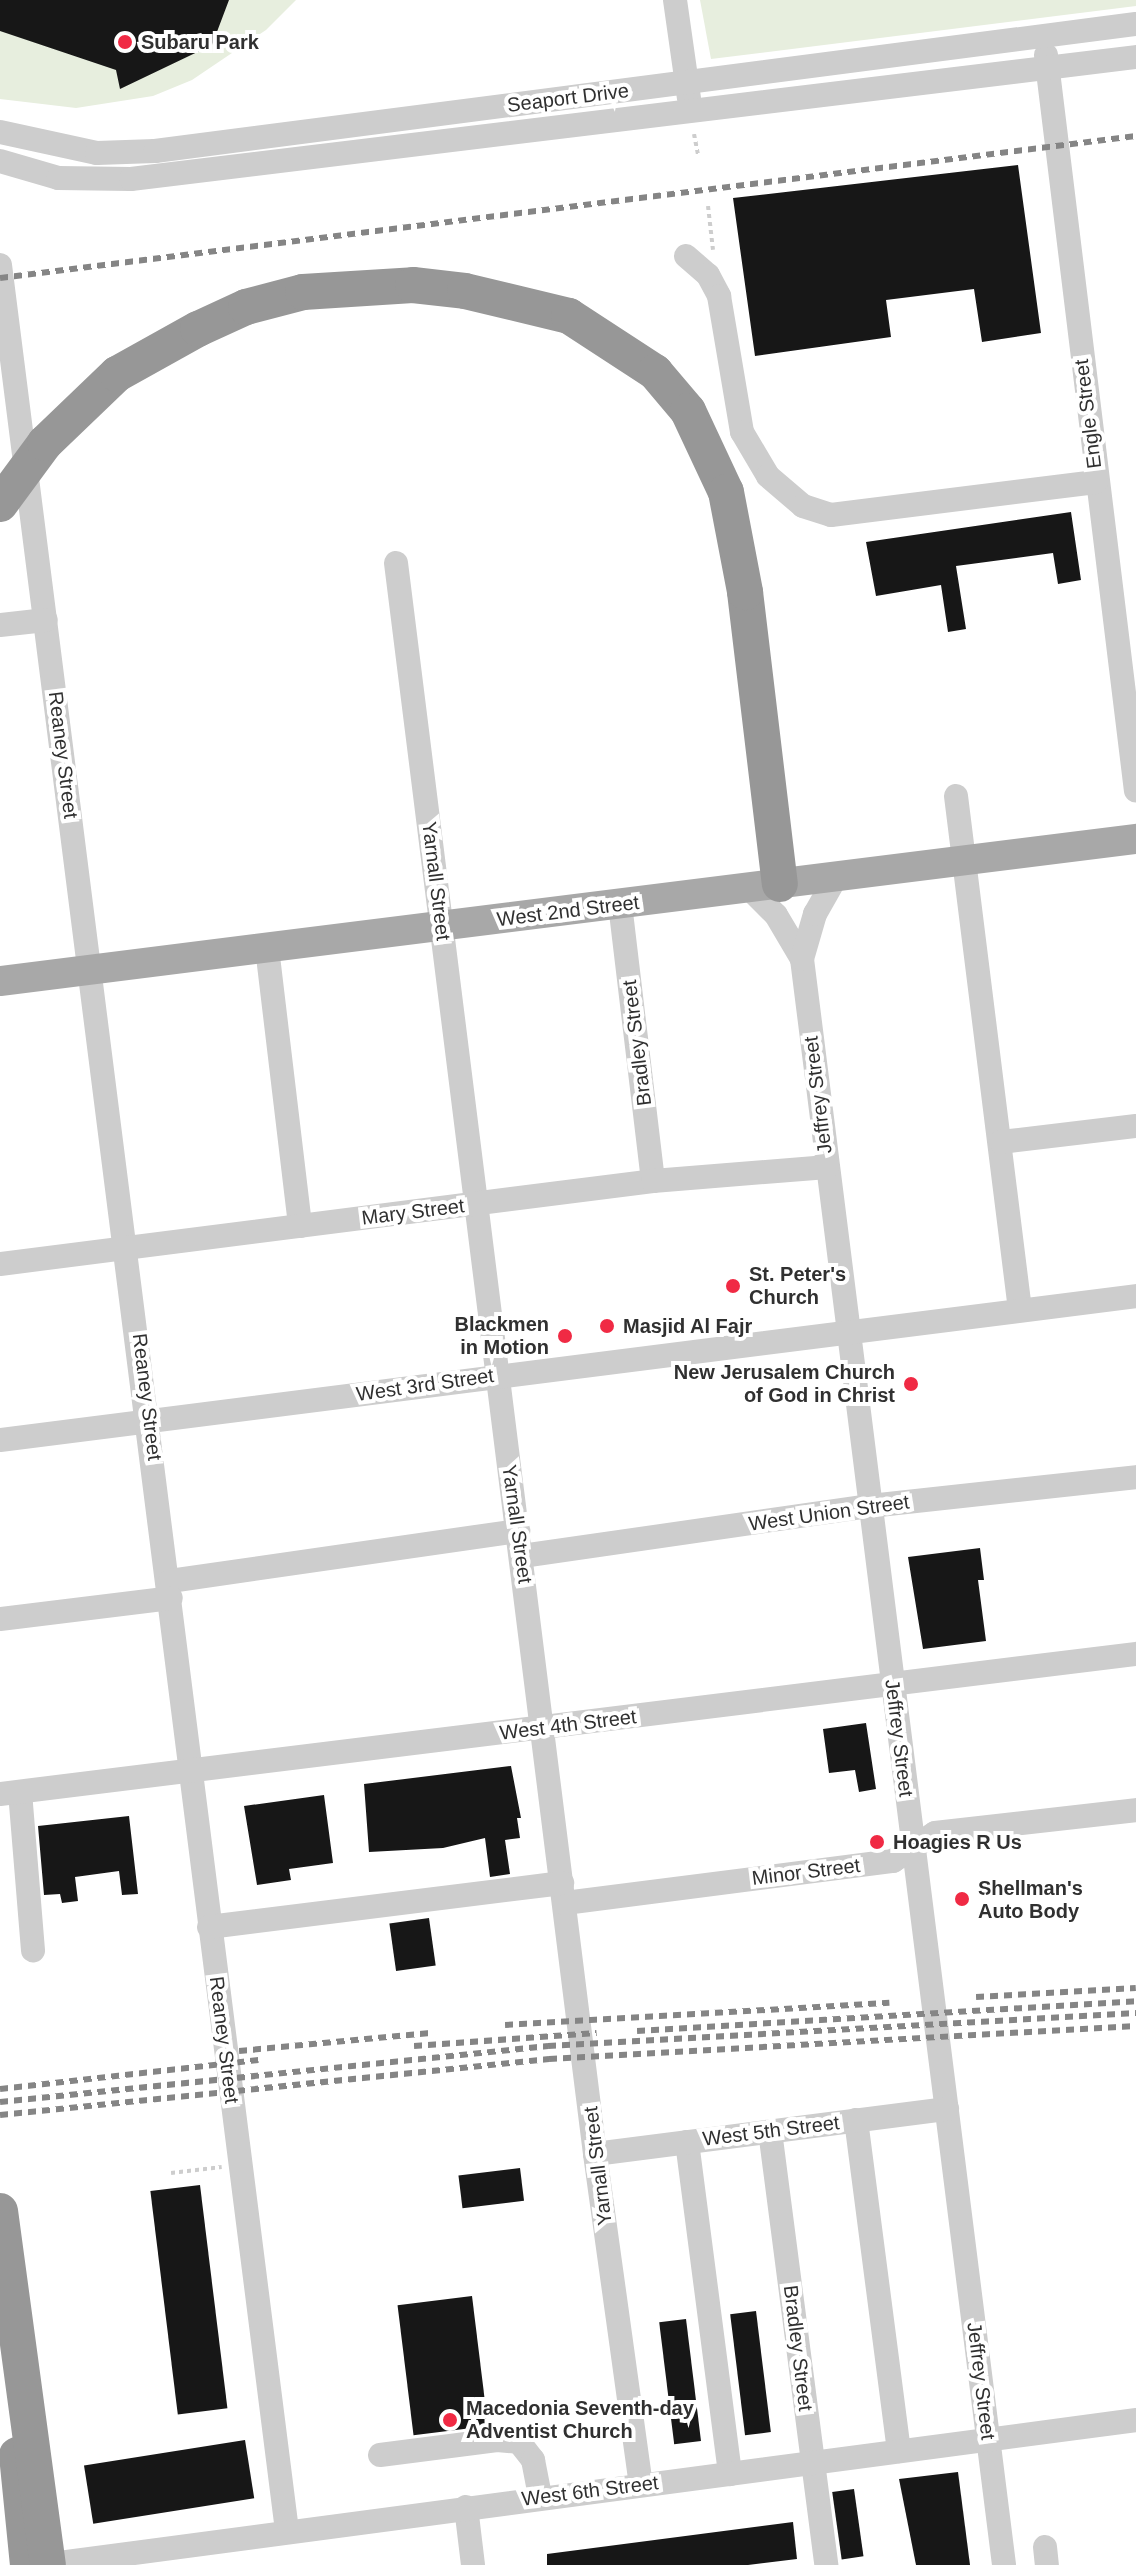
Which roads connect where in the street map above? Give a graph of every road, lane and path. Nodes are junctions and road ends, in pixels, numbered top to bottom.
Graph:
1 (675, 0) edge
2 (1136, 24) edge
3 (1044, 36) junction
4 (879, 57) junction
5 (1136, 57) edge
6 (1047, 68) junction
7 (688, 82) junction
8 (885, 88) junction
9 (691, 112) junction
10 (340, 127) junction
11 (10, 134) edge
12 (344, 154) junction
13 (8, 163) edge
14 (686, 256) dead end
15 (0, 265) edge
16 (1096, 482) junction
17 (0, 504) edge
18 (396, 563) dead end
19 (46, 620) junction
20 (0, 625) edge
21 (1136, 791) edge
22 (956, 796) dead end
23 (1136, 839) edge
24 (963, 861) junction
25 (836, 877) junction
26 (765, 886) junction
27 (620, 904) junction
28 (442, 927) junction
29 (267, 948) junction
30 (802, 959) junction
31 (91, 970) junction
32 (0, 981) edge
33 (1136, 1126) edge
34 (1001, 1142) junction
35 (827, 1167) junction
36 (653, 1181) junction
37 (476, 1205) junction
38 (300, 1226) junction
39 (127, 1247) junction
40 (0, 1264) edge
41 (1136, 1296) edge
42 (1020, 1310) junction
43 (848, 1331) junction
44 (496, 1375) junction
45 (150, 1423) junction
46 (0, 1440) edge
47 (1136, 1477) edge
48 (870, 1506) junction
49 (518, 1531) junction
50 (522, 1556) junction
51 (170, 1590) junction
52 (0, 1619) edge
53 (1136, 1654) edge
54 (892, 1684) junction
55 (544, 1728) junction
56 (189, 1772) junction
57 (10, 1793) edge
58 (1136, 1810) edge
59 (913, 1848) junction
60 (564, 1893) junction
61 (209, 1927) junction
62 (33, 1950) dead end
63 (947, 2109) junction
64 (856, 2120) junction
65 (770, 2131) junction
66 (687, 2142) junction
67 (595, 2154) junction
68 (240, 2165) junction
69 (171, 2173) dead end
70 (0, 2211) edge
71 (0, 2269) edge
72 (1136, 2420) edge
73 (988, 2439) junction
74 (899, 2451) junction
75 (380, 2455) dead end
76 (813, 2462) junction
77 (730, 2474) junction
78 (641, 2484) junction
79 (540, 2497) junction
80 (466, 2507) junction
81 (287, 2530) junction
82 (117, 2560) edge
83 (28, 2565) edge
84 (46, 2565) edge
85 (473, 2565) edge
86 (826, 2565) edge
87 (1004, 2565) edge

1 - 7 street
2 - 3 street, Seaport Drive
3 - 4 street, Seaport Drive
3 - 6 street, Engle Street
4 - 7 street, Seaport Drive
4 - 8 street
5 - 6 street, Seaport Drive
6 - 8 street, Seaport Drive
6 - 16 street, Engle Street
7 - 9 street
7 - 10 street, Seaport Drive
8 - 9 street, Seaport Drive
9 - 12 street, Seaport Drive
10 - 11 street, Seaport Drive
10 - 12 street
11 - 13 street
12 - 13 street, Seaport Drive
14 - 16 street
15 - 19 street, Reaney Street
16 - 21 street, Engle Street
17 - 26 highway, bridge
18 - 28 street, Yarnall Street
19 - 20 street
19 - 31 street, Reaney Street
22 - 24 street
23 - 24 main road, West 2nd Street
24 - 25 main road, West 2nd Street
24 - 34 street
25 - 26 main road, West 2nd Street
25 - 30 street
26 - 27 main road, West 2nd Street
26 - 30 street
27 - 28 main road, West 2nd Street
27 - 36 street, Bradley Street
28 - 29 main road, West 2nd Street
28 - 37 street, Yarnall Street
29 - 31 main road, West 2nd Street
29 - 38 street
30 - 35 street, Jeffrey Street
31 - 32 main road, West 2nd Street
31 - 39 street, Reaney Street
33 - 34 street
34 - 42 street
35 - 36 street, Mary Street
35 - 43 street, Jeffrey Street
36 - 37 street, Mary Street
37 - 38 street, Mary Street
37 - 44 street, Yarnall Street
38 - 39 street, Mary Street
39 - 40 street, Mary Street
39 - 45 street, Reaney Street
41 - 42 street, West 3rd Street
42 - 43 street, West 3rd Street
43 - 44 street, West 3rd Street
43 - 48 street, Jeffrey Street
44 - 45 street, West 3rd Street
44 - 49 street, Yarnall Street
45 - 46 street, West 3rd Street
45 - 51 street, Reaney Street
47 - 48 street, West Union Street
48 - 50 street, West Union Street
48 - 54 street, Jeffrey Street
49 - 50 street, Yarnall Street
49 - 51 street
50 - 55 street, Yarnall Street
51 - 52 street
51 - 56 street, Reaney Street
53 - 54 street, West 4th Street
54 - 55 street, West 4th Street
54 - 59 street, Jeffrey Street
55 - 56 street, West 4th Street
55 - 60 street, Yarnall Street
56 - 57 street, West 4th Street
56 - 61 street, Reaney Street
57 - 62 street
58 - 59 street, Minor Street
59 - 60 street, Minor Street
59 - 63 street, Jeffrey Street
60 - 61 street, Minor Street
60 - 67 street, Yarnall Street
61 - 68 street, Reaney Street
63 - 64 street, West 5th Street
63 - 73 street, Jeffrey Street
64 - 65 street, West 5th Street
64 - 74 street
65 - 66 street, West 5th Street
65 - 76 street, Bradley Street
66 - 67 street, West 5th Street
66 - 77 street
67 - 78 street, Yarnall Street
68 - 69 path
68 - 81 street, Reaney Street
70 - 84 highway, bridge
71 - 83 highway
72 - 73 street, West 6th Street
73 - 74 street, West 6th Street
73 - 87 street, Jeffrey Street
74 - 76 street, West 6th Street
75 - 79 street
76 - 77 street, West 6th Street
76 - 86 street, Bradley Street
77 - 78 street, West 6th Street
78 - 79 street, West 6th Street
79 - 80 street, West 6th Street
80 - 81 street, West 6th Street
80 - 85 street
81 - 82 street, West 6th Street
82 - 84 street, West 6th Street

